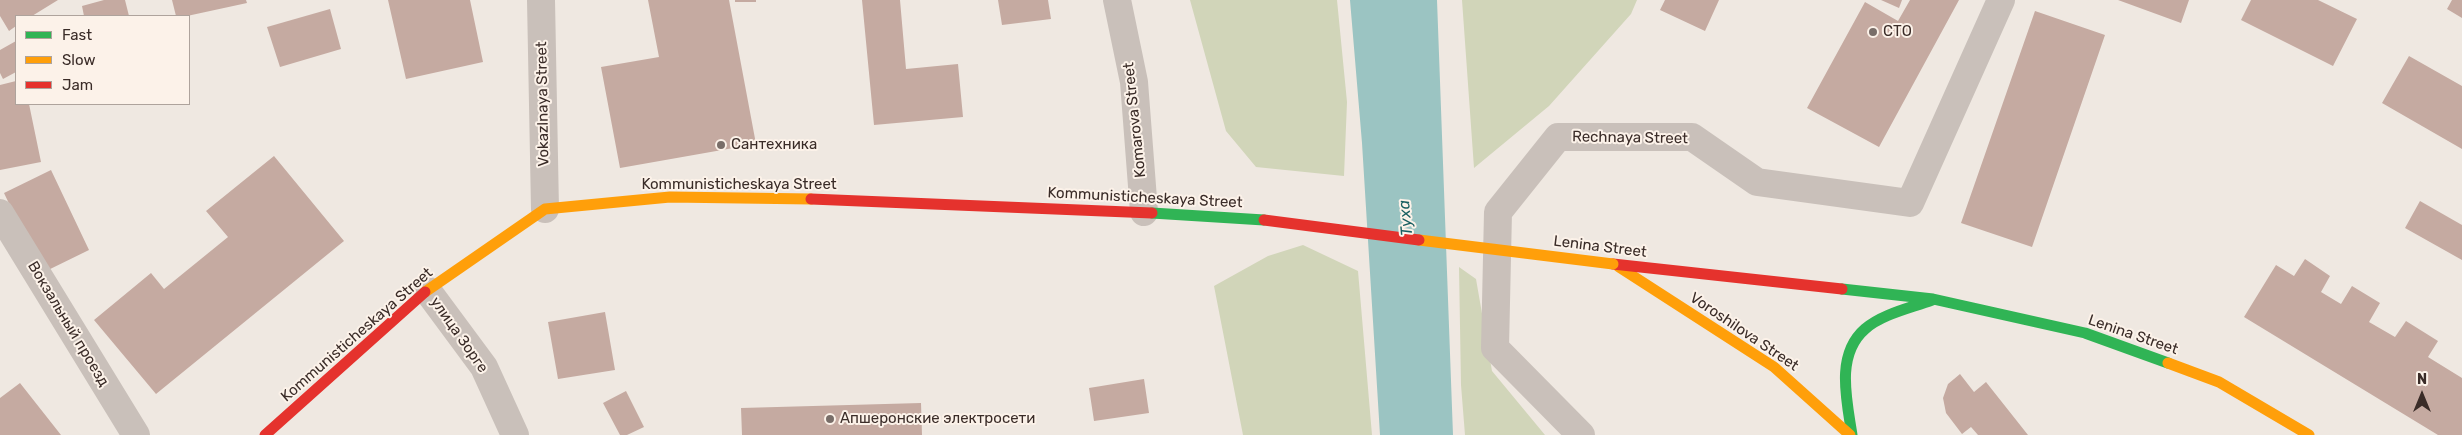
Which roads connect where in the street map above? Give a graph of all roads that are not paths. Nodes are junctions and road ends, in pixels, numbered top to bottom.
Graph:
1 (541, 0) edge
2 (1117, 0) edge
3 (2001, 0) edge
4 (545, 208) junction
5 (1144, 212) junction
6 (0, 213) edge
7 (1264, 220) joint
8 (1613, 264) junction
9 (427, 290) junction
10 (1933, 299) junction
11 (136, 435) edge
12 (265, 435) edge
13 (514, 435) edge
14 (1582, 435) edge
15 (1851, 435) edge
16 (2309, 435) edge

1 - 4 street, Vokazlnaya Street
2 - 5 street, Komarova Street
3 - 14 street, Rechnaya Street
4 - 5 main road, Kommunisticheskaya Street
4 - 9 main road, Kommunisticheskaya Street
5 - 7 main road, Kommunisticheskaya Street
6 - 11 street, Вокзальный проезд
7 - 8 main road, Lenina Street, bridge
8 - 10 main road, Lenina Street
8 - 15 main road, Voroshilova Street
9 - 12 main road, Kommunisticheskaya Street
9 - 13 street, улица Зорге
10 - 15 main road
10 - 16 main road, Lenina Street

